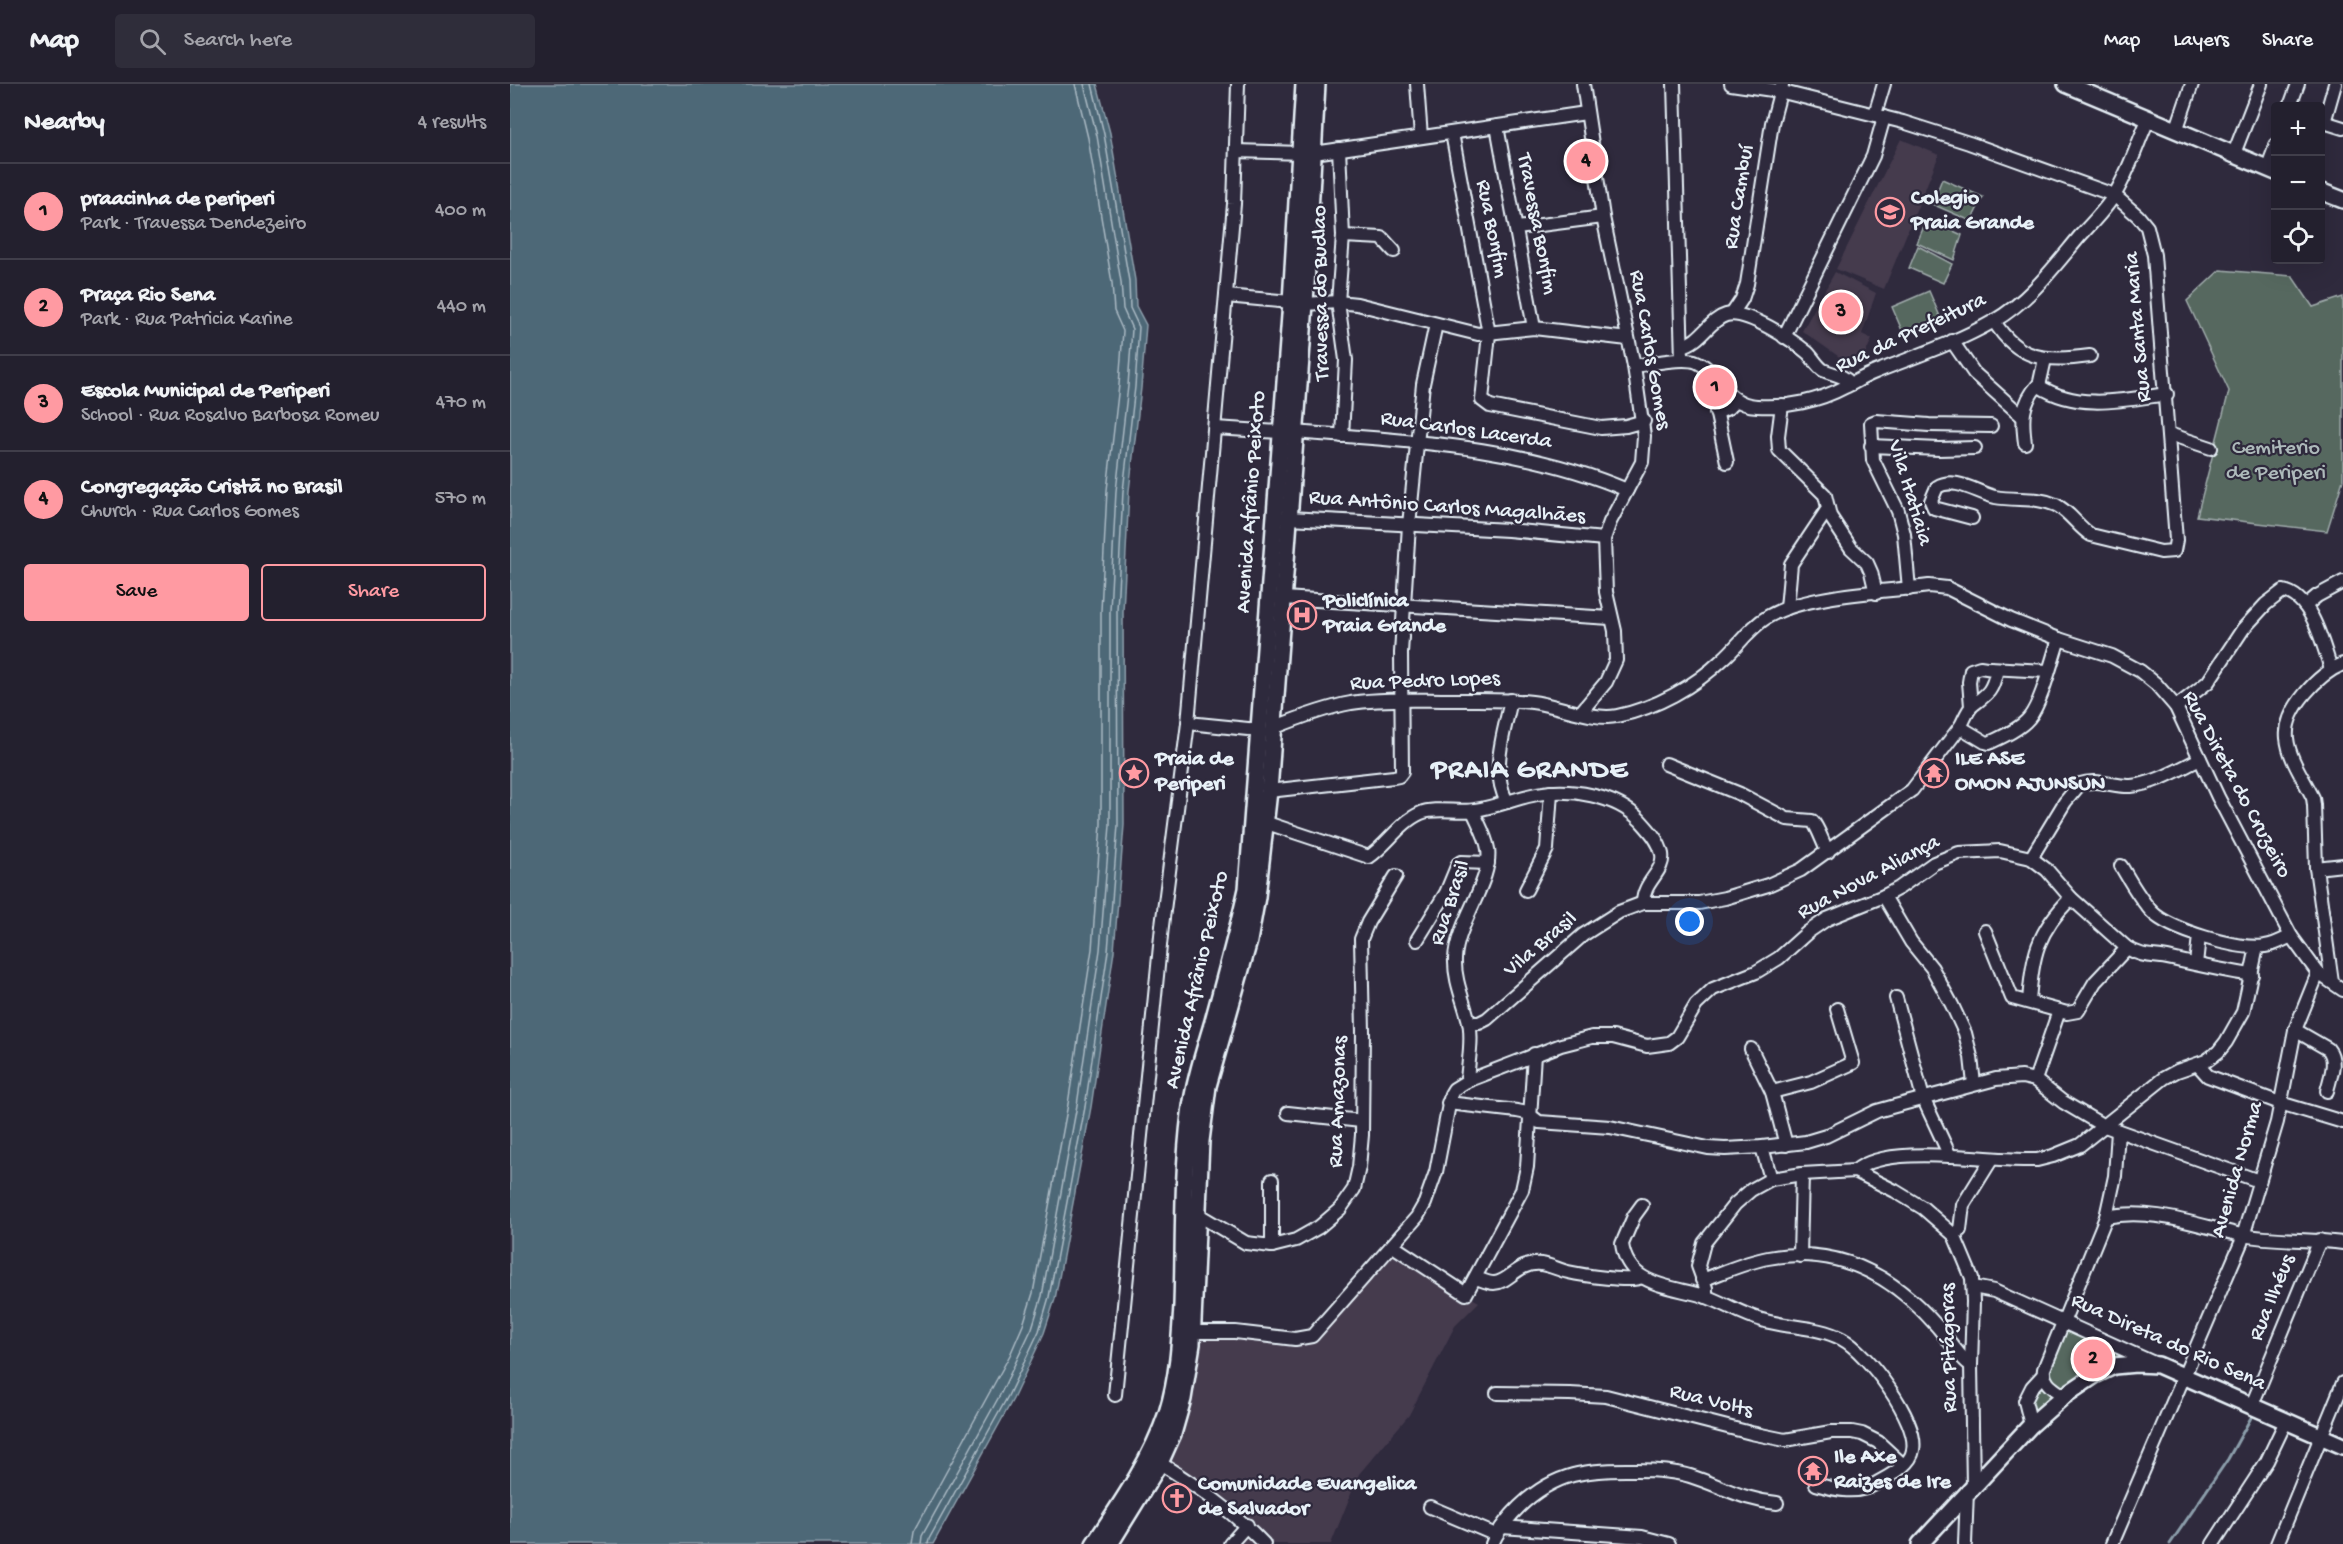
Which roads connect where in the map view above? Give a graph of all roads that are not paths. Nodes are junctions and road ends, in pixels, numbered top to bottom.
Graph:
1 (1238, 84) edge
2 (1305, 84) edge
3 (1317, 84) edge
4 (1417, 84) edge
5 (1583, 84) edge
6 (1674, 84) edge
7 (1735, 84) edge
8 (1884, 84) edge
9 (2066, 84) edge
10 (2191, 84) edge
11 (2261, 84) edge
12 (2298, 84) edge
13 (2335, 84) edge
14 (1781, 87) edge
15 (2291, 102) edge
16 (1586, 113) junction
17 (1879, 116) junction
18 (2148, 120) junction
19 (1497, 126) junction
20 (2343, 128) edge
21 (2176, 131) junction
22 (1452, 133) junction
23 (1421, 137) junction
24 (1339, 149) junction
25 (1236, 151) junction
26 (1307, 153) junction
27 (2233, 156) junction
28 (2271, 170) edge
29 (2325, 193) edge
30 (2114, 195) junction
31 (2343, 200) edge
32 (1603, 217) junction
33 (1517, 228) junction
34 (1343, 236) junction
35 (1394, 251) dead end
36 (1226, 296) junction
37 (1338, 302) junction
38 (1298, 303) junction
39 (1732, 314) junction
40 (1994, 321) junction
41 (1436, 324) junction
42 (1534, 328) junction
43 (1489, 334) junction
44 (1784, 337) junction
45 (1628, 339) junction
46 (1952, 341) junction
47 (1682, 346) junction
48 (2090, 356) dead end
49 (2045, 359) junction
50 (1682, 360) junction
51 (1634, 366) junction
52 (1708, 371) junction
53 (1851, 384) junction
54 (2038, 384) junction
55 (2167, 394) junction
56 (1736, 400) junction
57 (1782, 405) junction
58 (1716, 413) junction
59 (2022, 416) junction
60 (1644, 421) junction
61 (1991, 426) dead end
62 (1215, 428) junction
63 (1287, 432) junction
64 (2169, 434) junction
65 (1342, 436) junction
66 (1416, 443) junction
67 (2025, 443) dead end
68 (1871, 446) junction
69 (1975, 448) dead end
70 (2211, 448) dead end
71 (1727, 462) dead end
72 (1627, 490) junction
73 (1827, 510) junction
74 (1289, 518) junction
75 (1972, 518) dead end
76 (1409, 525) junction
77 (1604, 539) junction
78 (2343, 582) edge
79 (1909, 589) junction
80 (1876, 593) junction
81 (1282, 598) junction
82 (1404, 606) junction
83 (2305, 606) junction
84 (1787, 608) junction
85 (1611, 618) junction
86 (2059, 639) junction
87 (2337, 667) edge
88 (1990, 668) junction
89 (2048, 671) junction
90 (1400, 700) junction
91 (1511, 700) junction
92 (1971, 706) junction
93 (2175, 707) junction
94 (1581, 712) junction
95 (1188, 723) junction
96 (1960, 727) junction
97 (1266, 729) junction
98 (2200, 759) junction
99 (1666, 764) dead end
100 (1269, 791) junction
101 (1551, 792) junction
102 (1507, 802) junction
103 (1473, 811) junction
104 (1267, 823) junction
105 (1828, 852) junction
106 (2031, 858) junction
107 (1488, 863) junction
108 (2121, 866) dead end
109 (2343, 866) edge
110 (2316, 868) junction
111 (1396, 876) dead end
112 (1526, 890) dead end
113 (1884, 896) junction
114 (2071, 898) junction
115 (1643, 903) junction
116 (1985, 931) dead end
117 (2199, 936) junction
118 (2291, 936) junction
119 (1417, 940) dead end
120 (2257, 947) junction
121 (2127, 948) junction
122 (2196, 964) junction
123 (2318, 973) junction
124 (2252, 975) junction
125 (2332, 982) junction
126 (2343, 990) edge
127 (1896, 998) dead end
128 (2029, 1002) junction
129 (1837, 1009) dead end
130 (2060, 1011) junction
131 (1469, 1023) junction
132 (2295, 1030) junction
133 (1751, 1049) dead end
134 (1534, 1054) junction
135 (2198, 1065) junction
136 (2035, 1080) junction
137 (1467, 1082) junction
138 (1974, 1084) junction
139 (2327, 1090) dead end
140 (1772, 1092) junction
141 (1450, 1098) junction
142 (1923, 1098) junction
143 (2280, 1103) junction
144 (1288, 1113) dead end
145 (1530, 1117) junction
146 (1361, 1121) junction
147 (2343, 1122) edge
148 (2102, 1125) junction
149 (2118, 1131) junction
150 (1786, 1145) junction
151 (1762, 1147) junction
152 (1950, 1156) junction
153 (1991, 1160) junction
154 (1855, 1171) junction
155 (1802, 1174) junction
156 (1772, 1179) junction
157 (1272, 1180) dead end
158 (2259, 1181) junction
159 (1642, 1205) dead end
160 (1197, 1214) junction
161 (2106, 1217) junction
162 (1954, 1235) junction
163 (2244, 1235) junction
164 (2320, 1240) junction
165 (2343, 1243) edge
166 (1272, 1246) junction
167 (1393, 1246) junction
168 (1800, 1256) junction
169 (1642, 1277) junction
170 (1476, 1278) junction
171 (1702, 1280) junction
172 (1973, 1287) junction
173 (1706, 1297) junction
174 (2063, 1321) junction
175 (1193, 1332) junction
176 (1971, 1365) junction
177 (2158, 1365) junction
178 (2044, 1374) junction
179 (2184, 1375) junction
180 (2343, 1383) edge
181 (1497, 1394) dead end
182 (1115, 1395) dead end
183 (2064, 1395) junction
184 (2252, 1405) junction
185 (2286, 1421) junction
186 (2031, 1425) junction
187 (2321, 1436) junction
188 (2343, 1446) edge
189 (1160, 1462) junction
190 (1903, 1465) junction
191 (1815, 1484) dead end
192 (1970, 1489) junction
193 (1777, 1503) dead end
194 (1430, 1507) dead end
195 (1246, 1525) junction
196 (1497, 1535) edge
197 (1094, 1544) edge
198 (1110, 1544) edge
199 (1230, 1544) edge
200 (1264, 1544) edge
201 (1669, 1544) edge
202 (1920, 1544) edge
203 (1965, 1544) edge
204 (2112, 1544) edge
205 (2213, 1544) edge
206 (2277, 1544) edge

1 - 25 street
2 - 26 main road, Avenida Afrânio Peixoto
3 - 26 main road, Avenida Afrânio Peixoto
4 - 23 street
5 - 16 street, Rua Carlos Gomes
6 - 47 street
7 - 14 street, Rua Santa Maria
8 - 17 street
9 - 18 main road
10 - 21 street
11 - 27 street
12 - 15 street
13 - 20 street
14 - 17 street, Rua Santa Maria
14 - 39 street, Rua Cambuí
16 - 19 street
16 - 32 street, Rua Carlos Gomes
17 - 30 street, Rua Santa Maria
17 - 44 street
18 - 21 main road
18 - 30 street, Rua da Prefeitura
19 - 22 street
19 - 33 street, Travessa Bonfim
21 - 27 main road
22 - 23 street
22 - 43 street, Rua Bonfim
23 - 24 street
24 - 26 street
24 - 34 street, Travessa do Budlao
25 - 26 street
25 - 36 street
26 - 38 main road, Avenida Afrânio Peixoto
27 - 28 main road
29 - 31 main road
30 - 40 street, Rua da Prefeitura
30 - 55 street, Rua Santa Maria
32 - 33 street
32 - 45 street, Rua Carlos Gomes
33 - 42 street, Travessa Bonfim
34 - 35 street
34 - 37 street, Travessa do Budlao
36 - 38 street
36 - 62 street
37 - 38 street
37 - 41 street
37 - 65 street, Travessa do Budlao
38 - 63 main road, Avenida Afrânio Peixoto
39 - 44 street
39 - 47 street
40 - 46 street, Rua da Prefeitura
40 - 49 street
41 - 43 street
41 - 66 street
42 - 43 street
42 - 45 street
43 - 60 street, Rua Bonfim
44 - 53 street
45 - 51 street, Rua Carlos Gomes
46 - 53 street, Rua da Prefeitura
46 - 59 street
47 - 50 street
48 - 49 street
49 - 54 street
50 - 51 street
50 - 52 street
51 - 60 street, Rua Carlos Gomes
52 - 56 street
52 - 58 street
53 - 57 street, Rua da Prefeitura
54 - 55 street
54 - 59 street
55 - 64 street, Rua Santa Maria
56 - 57 street, Rua da Prefeitura
56 - 58 street
57 - 73 street
58 - 71 street
59 - 67 street
60 - 72 street, Rua Carlos Gomes
61 - 68 street, Vila Itatiaia
62 - 63 street, Rua Carlos Lacerda
62 - 95 street
63 - 65 street, Rua Carlos Lacerda
63 - 74 main road, Avenida Afrânio Peixoto
63 - 97 main road, Avenida Afrânio Peixoto
64 - 70 street
64 - 75 street, Rua Santa Maria
65 - 66 street, Rua Carlos Lacerda
66 - 72 street, Rua Carlos Lacerda
66 - 76 street
68 - 69 street
68 - 79 street, Vila Itatiaia
72 - 77 street, Rua Carlos Gomes
73 - 80 street
73 - 84 street
74 - 76 street, Rua Antônio Carlos Magalhães
74 - 81 main road, Avenida Afrânio Peixoto
76 - 77 street, Rua Antônio Carlos Magalhães
76 - 82 street
77 - 85 street, Rua Carlos Gomes
78 - 83 street
79 - 80 street, Rua Direta do Cruzeiro
79 - 86 street, Rua Direta do Cruzeiro
80 - 84 street, Rua Direta do Cruzeiro
81 - 82 street
81 - 97 main road, Avenida Afrânio Peixoto
82 - 85 street
82 - 90 street
83 - 87 street
83 - 93 street
84 - 94 street, Rua Direta do Cruzeiro
85 - 94 street, Rua Carlos Gomes
86 - 89 street
86 - 93 street, Rua Direta do Cruzeiro
87 - 110 street
88 - 89 street
88 - 92 street
88 - 92 street
89 - 96 street
90 - 91 street, Rua Pedro Lopes
90 - 97 street, Rua Pedro Lopes
90 - 100 street
91 - 94 street, Rua Pedro Lopes
91 - 102 street
92 - 96 street
93 - 98 street, Rua Direta do Cruzeiro
95 - 97 street, Rua Pedro Lopes
95 - 182 street
96 - 105 street
97 - 100 main road, Avenida Afrânio Peixoto
97 - 197 main road, Avenida Afrânio Peixoto
98 - 106 street
98 - 118 street, Rua Direta do Cruzeiro
99 - 105 street
100 - 104 main road, Avenida Afrânio Peixoto
101 - 102 street
101 - 112 street
101 - 115 street
102 - 103 street
103 - 104 street
103 - 107 street, Rua Brasil
104 - 160 main road, Avenida Afrânio Peixoto
105 - 115 street
106 - 113 street, Rua Nova Aliança
106 - 114 street, Rua Nova Aliança
107 - 119 street
107 - 131 street, Rua Brasil
108 - 117 street
109 - 110 street
110 - 125 street
111 - 146 street, Rua Amazonas
113 - 134 street, Rua Nova Aliança
113 - 138 street
114 - 121 street, Rua Nova Aliança
114 - 128 street
115 - 131 street, Vila Brasil
116 - 128 street
117 - 120 street
117 - 122 street
118 - 120 street
118 - 123 street, Rua Direta do Cruzeiro
120 - 124 street
121 - 122 street
121 - 130 street
122 - 124 street
123 - 125 street, Rua Direta do Cruzeiro
123 - 132 street, Avenida Norma
124 - 135 street
125 - 126 street, Rua Direta do Cruzeiro
127 - 142 street
128 - 130 street
129 - 140 street
130 - 136 street
131 - 137 street, Rua Brasil
132 - 139 street
132 - 143 street, Avenida Norma
133 - 140 street
134 - 137 street, Rua Nova Aliança
134 - 145 street
135 - 143 street
135 - 148 street
136 - 138 street
136 - 148 street
137 - 141 street, Rua Nova Aliança
138 - 142 street
140 - 150 street
141 - 145 street
141 - 167 street
142 - 150 street
142 - 152 street
143 - 147 street
143 - 158 street, Avenida Norma
144 - 146 street
145 - 151 street
145 - 170 street
146 - 166 street, Rua Amazonas
148 - 149 street
148 - 153 street
149 - 158 street
149 - 161 street
150 - 151 street
151 - 156 street
152 - 153 street
152 - 154 street
153 - 162 street
154 - 155 street, Rua Pitágoras
154 - 162 street, Rua Pitágoras
155 - 156 street, Rua Pitágoras
155 - 168 street
156 - 171 street, Rua Pitágoras
157 - 166 street
158 - 163 street, Avenida Norma
159 - 169 street
160 - 166 street, Rua Amazonas
160 - 175 main road, Avenida Afrânio Peixoto
161 - 163 street
161 - 174 street
162 - 172 street, Rua Pitágoras
163 - 164 street
163 - 179 street, Avenida Norma
164 - 165 street
164 - 184 street, Rua Ilhéus
167 - 170 street
167 - 175 street
168 - 171 street
168 - 176 street
169 - 170 street
169 - 173 street
171 - 173 street, Rua Pitágoras
172 - 174 street, Rua Direta do Rio Sena
172 - 176 street, Rua Pitágoras
173 - 190 street
174 - 177 street, Rua Direta do Rio Sena
174 - 178 street
175 - 189 main road, Avenida Afrânio Peixoto
176 - 192 street, Rua Pitágoras
177 - 179 main road, Rua Direta do Rio Sena
177 - 183 main road
178 - 183 street
178 - 186 street
179 - 184 main road, Rua Direta do Rio Sena
179 - 204 street, Avenida Norma
180 - 187 street
181 - 190 street, Rua Volts
183 - 186 main road
184 - 185 main road, Rua Direta do Rio Sena
185 - 187 main road, Rua Direta do Rio Sena
185 - 205 street
186 - 192 main road
187 - 188 main road, Rua Direta do Rio Sena
187 - 206 street
189 - 195 street
189 - 198 main road, Avenida Afrânio Peixoto
190 - 191 street
192 - 202 main road
192 - 203 street, Rua Pitágoras
193 - 196 street
194 - 196 street
195 - 199 street
195 - 200 street
196 - 201 street

